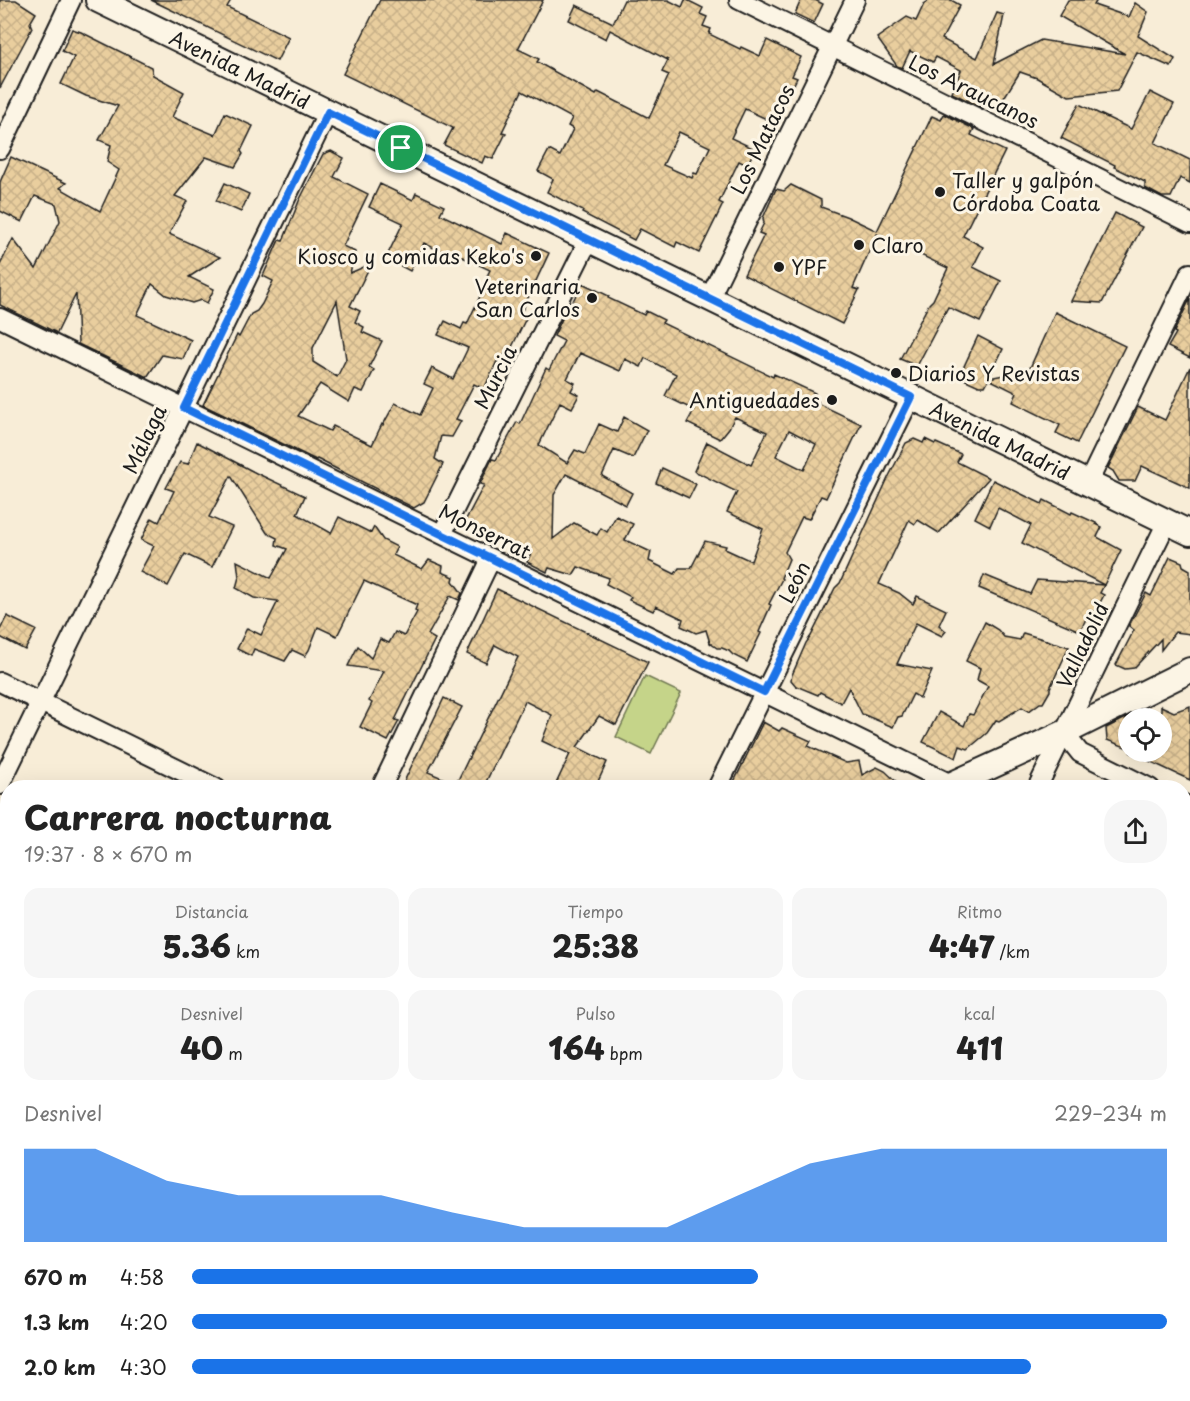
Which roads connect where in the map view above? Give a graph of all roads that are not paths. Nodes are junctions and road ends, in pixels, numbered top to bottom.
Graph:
1 (71, 0) edge
2 (98, 0) edge
3 (739, 0) edge
4 (855, 0) edge
5 (832, 46) junction
6 (328, 112) junction
7 (0, 149) edge
8 (1190, 223) edge
9 (589, 239) junction
10 (1190, 273) edge
11 (709, 299) junction
12 (0, 318) edge
13 (911, 397) junction
14 (184, 408) junction
15 (1088, 483) junction
16 (1167, 522) junction
17 (1190, 533) edge
18 (442, 534) junction
19 (491, 560) junction
20 (1190, 670) edge
21 (0, 682) edge
22 (764, 692) junction
23 (40, 702) junction
24 (1064, 733) junction
25 (2, 780) edge
26 (200, 780) edge
27 (385, 780) edge
28 (721, 780) edge
29 (935, 780) edge
30 (960, 780) edge
31 (1041, 780) edge
32 (1134, 780) edge

1 - 7 street
2 - 6 main road, Avenida Madrid
3 - 5 street, Los Araucanos
4 - 5 street, Los Matacos
5 - 8 street, Los Araucanos
5 - 11 street, Los Matacos
6 - 9 main road, Avenida Madrid
6 - 14 street, Málaga
9 - 11 main road, Avenida Madrid
9 - 18 street, Murcia
10 - 15 street
11 - 13 main road, Avenida Madrid
12 - 14 street, Monserrat
13 - 15 main road, Avenida Madrid
13 - 22 street, León
14 - 18 street, Monserrat
14 - 23 street, Málaga
15 - 16 main road, Avenida Madrid
16 - 17 main road, Avenida Madrid
16 - 24 street, Valladolid
18 - 19 street, Monserrat
19 - 22 street, Monserrat
19 - 27 street
20 - 24 main road
21 - 23 street
22 - 28 street, León
22 - 29 street, Monserrat
23 - 25 street, Málaga
23 - 26 street
24 - 30 main road
24 - 31 street, Valladolid
24 - 32 street

